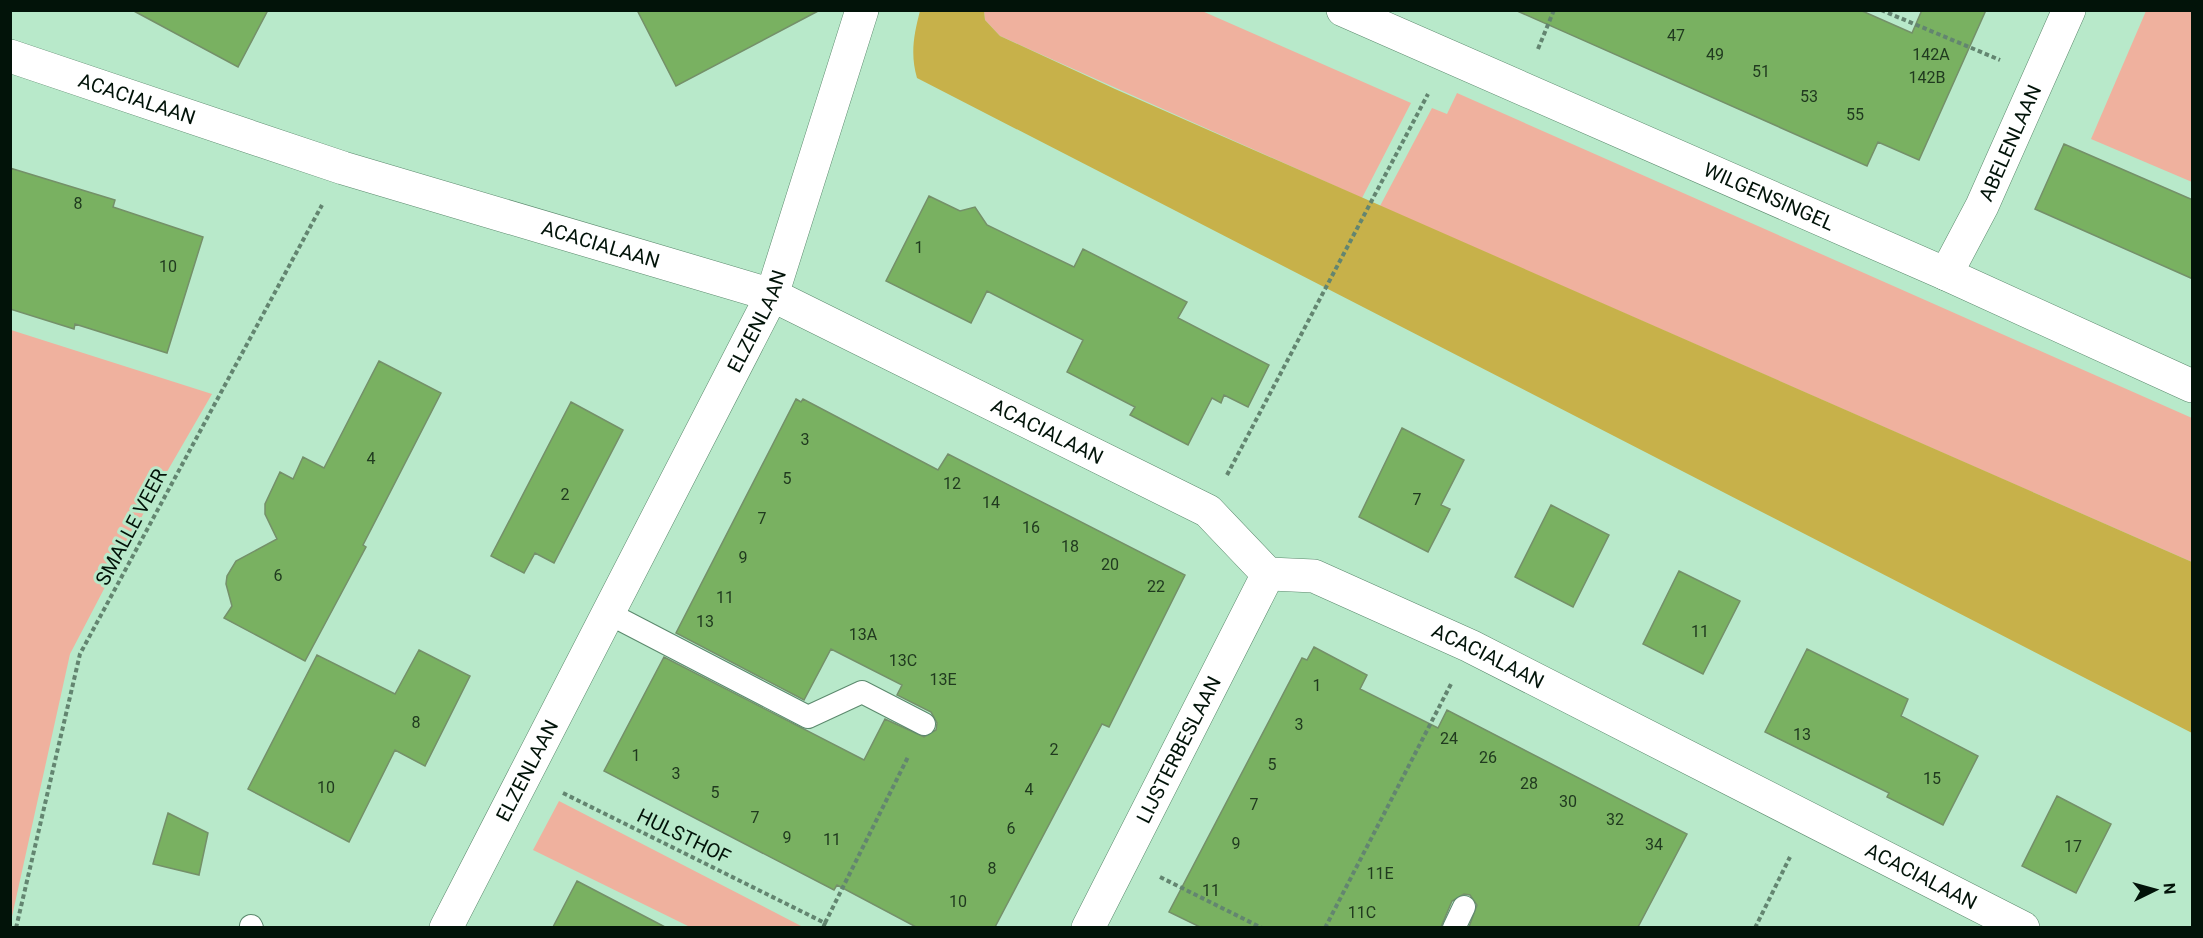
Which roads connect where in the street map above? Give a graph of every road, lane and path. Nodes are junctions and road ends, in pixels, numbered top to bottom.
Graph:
1 (862, 10) edge
2 (1343, 10) edge
3 (1881, 10) edge
4 (2069, 10) edge
5 (10, 56) edge
6 (1448, 56) junction
7 (2040, 77) junction
8 (343, 168) junction
9 (1946, 274) junction
10 (772, 295) junction
11 (2193, 386) edge
12 (1209, 511) junction
13 (1268, 574) junction
14 (608, 613) junction
15 (1470, 646) junction
16 (924, 724) joint
17 (524, 774) junction
18 (1809, 819) junction
19 (1122, 858) junction
20 (824, 925) edge
21 (16, 927) edge
22 (446, 927) edge
23 (1088, 927) edge
24 (1262, 927) edge
25 (1325, 927) edge
26 (1755, 927) edge
27 (2023, 927) edge

1 - 10 street, ELZENLAAN
2 - 6 street, WILGENSINGEL
3 - 7 path
4 - 7 street, ABELENLAAN
5 - 8 street, ACACIALAAN
6 - 9 street, WILGENSINGEL
6 - 12 path
7 - 9 street, ABELENLAAN
8 - 10 street, ACACIALAAN
8 - 21 path, SMALLE VEER
9 - 11 street, WILGENSINGEL
10 - 12 street, ACACIALAAN
10 - 14 street, ELZENLAAN
12 - 13 street, ACACIALAAN
13 - 15 street, ACACIALAAN
13 - 19 street, LIJSTERBESLAAN
14 - 16 lane
14 - 17 street, ELZENLAAN
15 - 18 street, ACACIALAAN
15 - 25 path
16 - 20 path
17 - 20 path, HULSTHOF
17 - 22 street, ELZENLAAN
18 - 26 path
18 - 27 street, ACACIALAAN
19 - 23 street, LIJSTERBESLAAN
19 - 24 path

